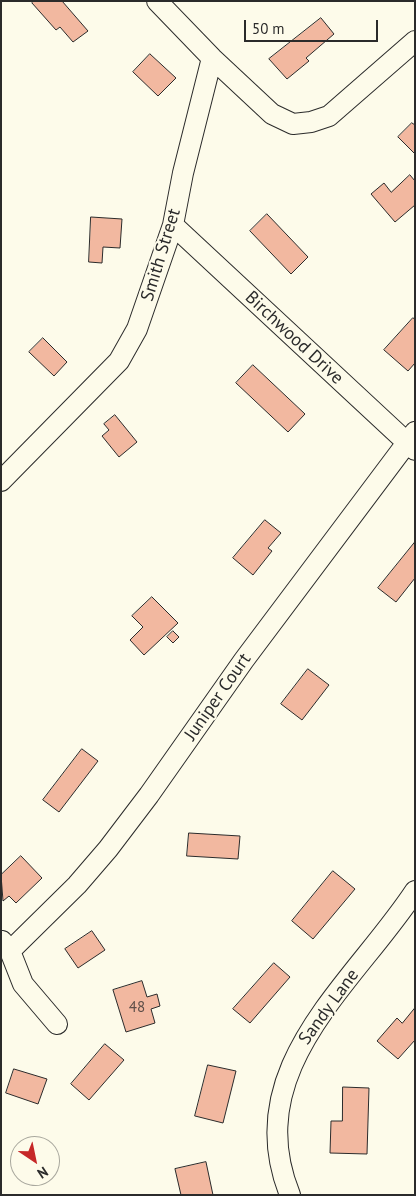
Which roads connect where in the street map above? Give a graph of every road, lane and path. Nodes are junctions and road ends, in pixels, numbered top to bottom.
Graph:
1 (157, 1) edge
2 (415, 41) edge
3 (212, 58) junction
4 (173, 225) junction
5 (412, 441) edge
6 (1, 481) edge
7 (415, 891) edge
8 (5, 945) edge
9 (57, 1024) dead end
10 (290, 1195) edge

1 - 3 street
2 - 3 street
3 - 4 street, Smith Street
4 - 5 street, Birchwood Drive
4 - 6 street, Smith Street
5 - 8 street, Juniper Court
7 - 10 street, Sandy Lane
8 - 9 street

